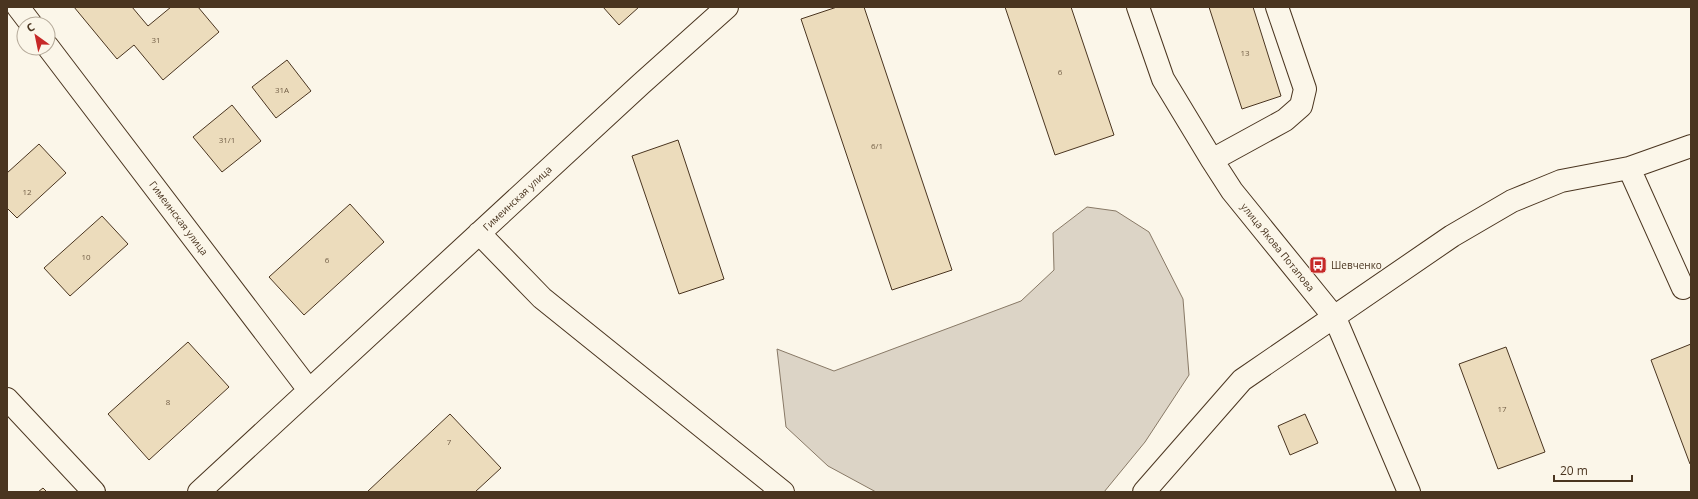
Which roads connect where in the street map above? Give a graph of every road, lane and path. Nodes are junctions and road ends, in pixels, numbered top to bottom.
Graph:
1 (18, 7) edge
2 (727, 7) edge
3 (1138, 7) edge
4 (1276, 7) edge
5 (25, 16) edge
6 (56, 56) edge
7 (1691, 146) edge
8 (1212, 160) junction
9 (1629, 168) junction
10 (480, 233) junction
11 (1683, 288) dead end
12 (1335, 318) junction
13 (309, 390) junction
14 (7, 398) edge
15 (94, 492) edge
16 (199, 492) edge
17 (783, 492) edge
18 (1144, 492) edge
19 (1409, 492) edge

1 - 5 street
2 - 10 street, Гимеинская улица
3 - 8 street, улица Якова Потапова
4 - 8 street
6 - 13 street, Гимеинская улица
7 - 9 street
8 - 12 street, улица Якова Потапова
9 - 11 street
9 - 12 street
10 - 13 street, Гимеинская улица
10 - 17 street
12 - 18 street
12 - 19 street, улица Якова Потапова
13 - 16 street, Гимеинская улица
14 - 15 street

